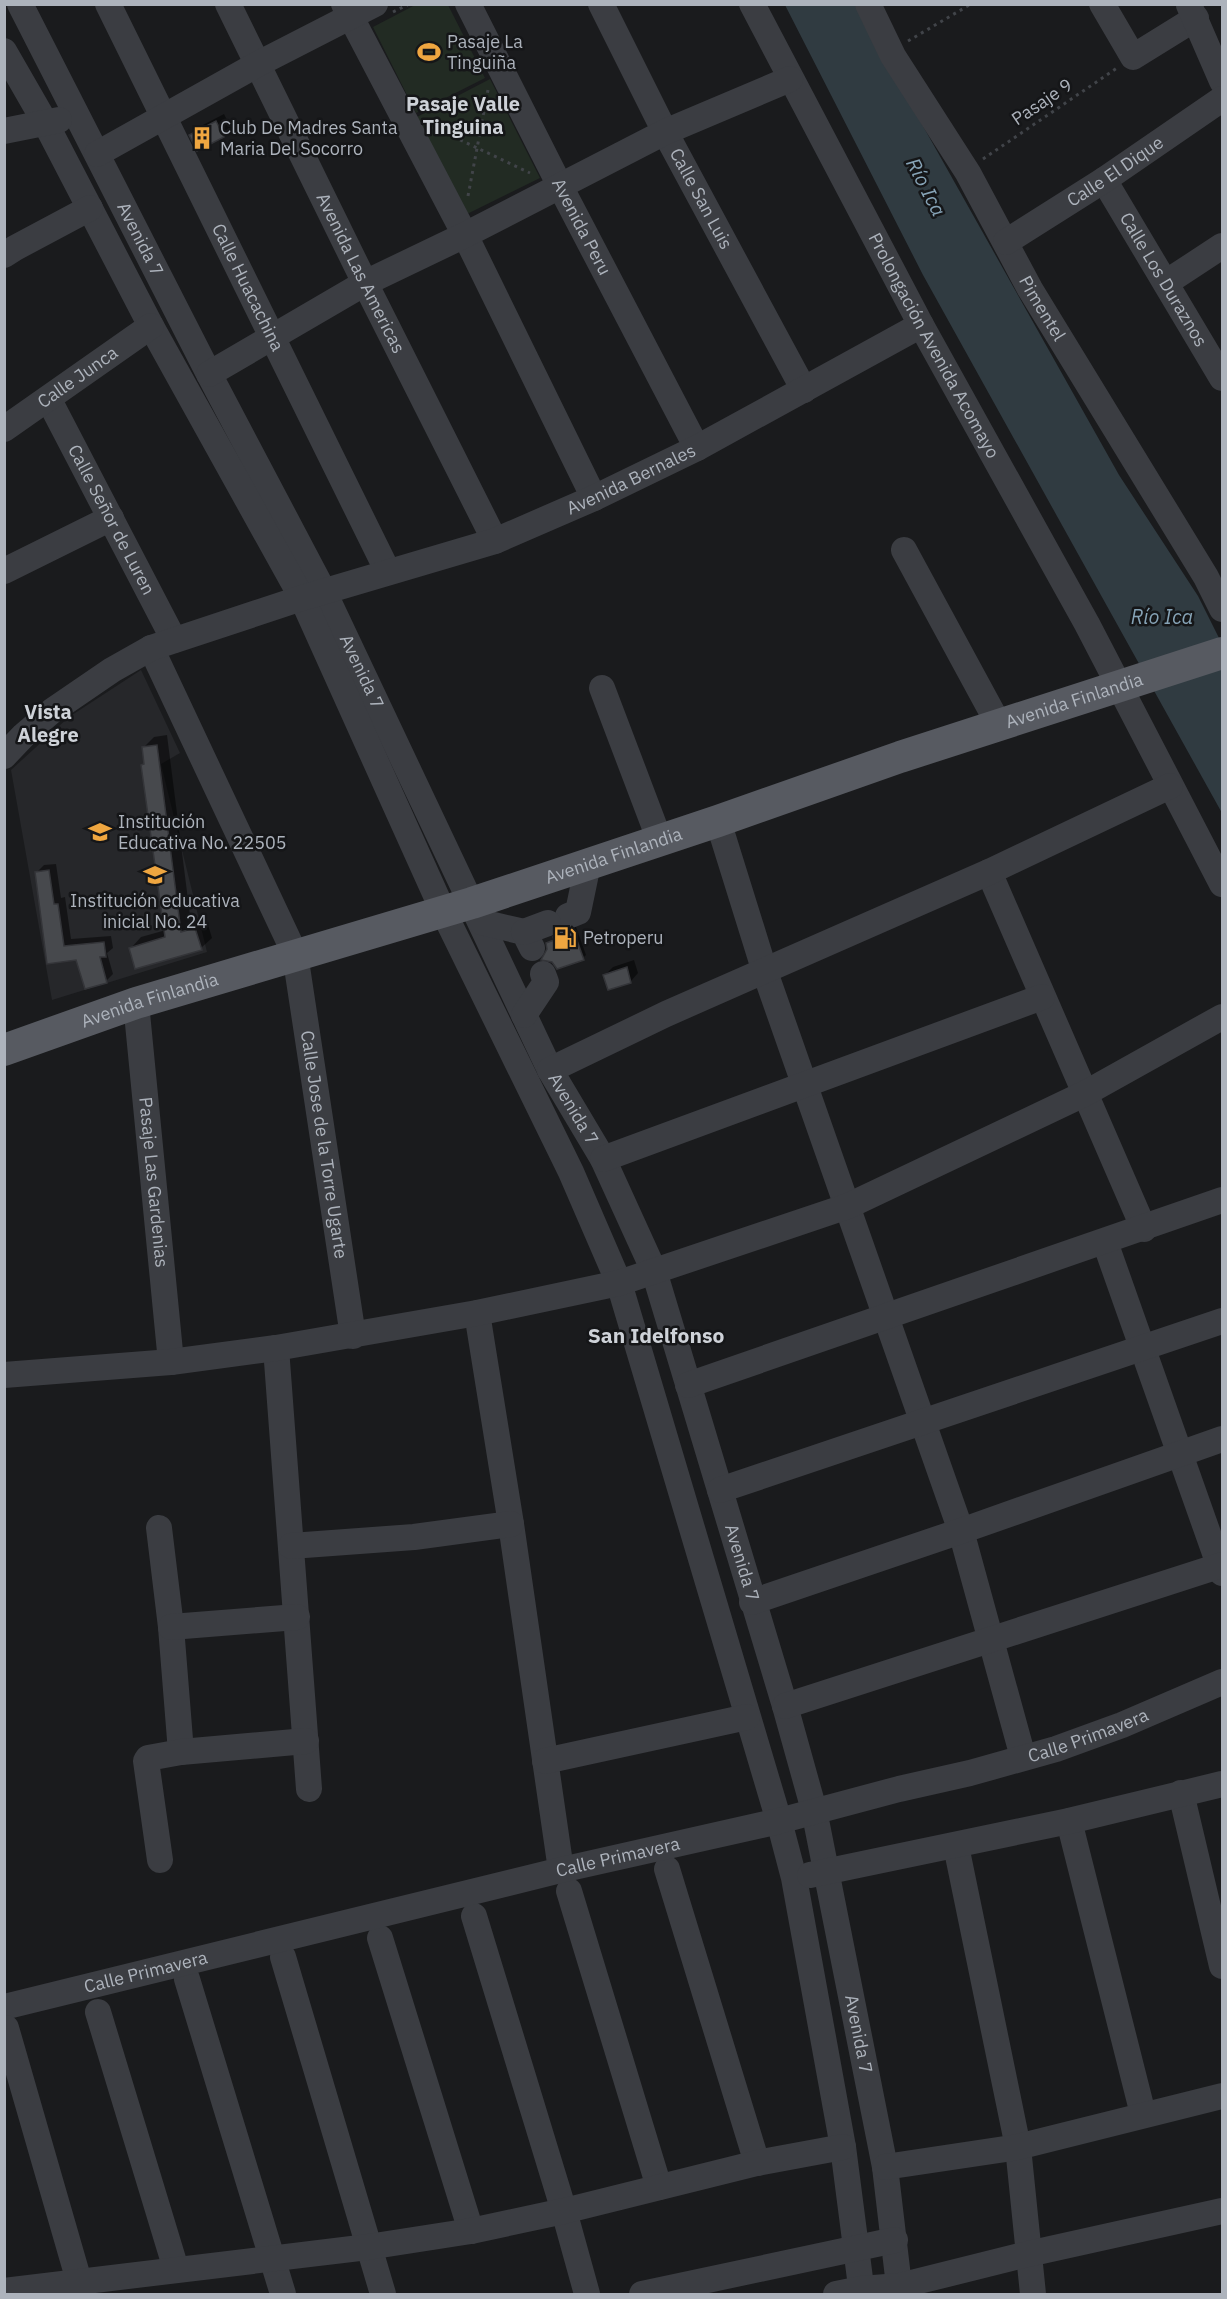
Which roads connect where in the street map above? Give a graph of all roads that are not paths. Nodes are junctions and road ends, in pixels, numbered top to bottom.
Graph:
1 (20, 4) edge
2 (108, 4) edge
3 (228, 4) edge
4 (468, 4) edge
5 (601, 4) edge
6 (752, 4) edge
7 (868, 4) edge
8 (1101, 4) edge
9 (382, 10) edge
10 (347, 11) edge
11 (1192, 11) edge
12 (4, 51) edge
13 (256, 65) junction
14 (790, 79) junction
15 (1222, 81) edge
16 (1222, 99) edge
17 (77, 115) junction
18 (162, 117) junction
19 (46, 124) junction
20 (4, 131) edge
21 (665, 132) junction
22 (97, 154) junction
23 (1104, 180) junction
24 (549, 181) junction
25 (90, 208) junction
26 (465, 235) junction
27 (1006, 242) junction
28 (1222, 246) edge
29 (4, 255) edge
30 (1167, 282) junction
31 (365, 283) junction
32 (921, 324) junction
33 (152, 326) junction
34 (273, 338) junction
35 (209, 374) junction
36 (1222, 378) edge
37 (804, 390) junction
38 (49, 400) junction
39 (4, 429) edge
40 (697, 448) junction
41 (594, 498) junction
42 (111, 518) junction
43 (495, 541) junction
44 (904, 550) dead end
45 (4, 571) edge
46 (388, 572) junction
47 (1214, 574) edge
48 (313, 595) junction
49 (1222, 609) edge
50 (162, 644) junction
51 (1222, 653) edge
52 (1127, 682) junction
53 (602, 688) dead end
54 (999, 724) junction
55 (4, 756) edge
56 (1170, 786) junction
57 (718, 821) junction
58 (660, 841) junction
59 (588, 864) junction
60 (988, 872) junction
61 (1222, 884) edge
62 (465, 912) junction
63 (295, 954) junction
64 (765, 971) junction
65 (543, 974) dead end
66 (1042, 998) junction
67 (136, 1003) junction
68 (524, 1015) junction
69 (1222, 1017) edge
70 (4, 1050) edge
71 (550, 1070) junction
72 (805, 1084) junction
73 (1084, 1094) junction
74 (603, 1159) junction
75 (1222, 1200) edge
76 (848, 1206) junction
77 (1144, 1229) junction
78 (1105, 1242) junction
79 (654, 1271) junction
80 (619, 1283) junction
81 (477, 1313) junction
82 (887, 1317) junction
83 (1222, 1321) edge
84 (354, 1336) junction
85 (1143, 1347) junction
86 (276, 1348) junction
87 (171, 1362) junction
88 (4, 1375) edge
89 (688, 1385) junction
90 (923, 1421) junction
91 (1222, 1439) edge
92 (1181, 1454) junction
93 (720, 1490) junction
94 (512, 1524) junction
95 (159, 1527) dead end
96 (960, 1531) junction
97 (291, 1546) junction
98 (1222, 1568) edge
99 (752, 1602) junction
100 (297, 1617) junction
101 (171, 1628) junction
102 (992, 1638) junction
103 (1222, 1682) edge
104 (785, 1706) junction
105 (747, 1717) junction
106 (306, 1741) junction
107 (181, 1752) junction
108 (1023, 1757) junction
109 (545, 1761) junction
110 (1222, 1784) edge
111 (309, 1789) dead end
112 (1181, 1793) junction
113 (814, 1810) junction
114 (779, 1821) junction
115 (1069, 1821) junction
116 (956, 1846) junction
117 (160, 1860) dead end
118 (667, 1869) dead end
119 (827, 1872) junction
120 (794, 1878) junction
121 (565, 1881) junction
122 (474, 1916) dead end
123 (380, 1938) dead end
124 (283, 1957) dead end
125 (1222, 1966) edge
126 (187, 1979) dead end
127 (98, 2012) dead end
128 (5, 2018) edge
129 (1222, 2096) edge
130 (1143, 2114) junction
131 (843, 2147) junction
132 (1018, 2147) junction
133 (757, 2163) junction
134 (885, 2167) junction
135 (659, 2187) junction
136 (564, 2211) junction
137 (1222, 2211) edge
138 (471, 2231) junction
139 (895, 2240) junction
140 (368, 2247) junction
141 (857, 2249) junction
142 (1028, 2254) junction
143 (271, 2258) junction
144 (176, 2269) junction
145 (79, 2281) junction
146 (900, 2290) edge
147 (4, 2291) edge
148 (862, 2292) edge
149 (283, 2295) edge
150 (383, 2295) edge
151 (587, 2295) edge
152 (642, 2295) edge
153 (836, 2295) edge
154 (1033, 2295) edge

1 - 17 street, Avenida 7
2 - 18 street, Calle Huacachina
3 - 13 street, Avenida Las Americas
4 - 24 street, Avenida Peru
5 - 21 street, Calle San Luis
6 - 14 street, Prolongación Avenida Acomayo
7 - 27 street, Pimentel
8 - 11 street
9 - 10 street
10 - 13 street
10 - 26 street
11 - 15 street
12 - 19 street, Avenida 7
13 - 18 street
13 - 31 street, Avenida Las Americas
14 - 21 street
14 - 32 street, Prolongación Avenida Acomayo
16 - 23 street, Calle El Dique
17 - 19 street
17 - 22 street, Avenida 7
18 - 22 street
18 - 34 street, Calle Huacachina
19 - 20 street
19 - 25 street, Avenida 7
21 - 24 street
21 - 37 street, Calle San Luis
22 - 35 street, Avenida 7
23 - 27 street, Calle El Dique
23 - 30 street, Calle Los Duraznos
24 - 26 street
24 - 40 street, Avenida Peru
25 - 29 street
25 - 33 street, Avenida 7
26 - 31 street
26 - 41 street
27 - 47 street, Pimentel
28 - 30 street
30 - 36 street, Calle Los Duraznos
31 - 34 street
31 - 43 street, Avenida Las Americas
32 - 37 street, Avenida Bernales
32 - 52 street, Prolongación Avenida Acomayo
33 - 38 street, Calle Junca
33 - 48 street, Avenida 7
34 - 35 street
34 - 46 street, Calle Huacachina
35 - 48 street, Avenida 7
37 - 40 street, Avenida Bernales
38 - 39 street, Calle Junca
38 - 42 street, Calle Señor de Luren
40 - 41 street, Avenida Bernales
41 - 43 street, Avenida Bernales
42 - 45 street
42 - 50 street, Calle Señor de Luren
43 - 46 street, Avenida Bernales
44 - 54 street
46 - 48 street, Avenida Bernales
47 - 49 street, Pimentel
48 - 50 street, Avenida Bernales
48 - 62 street, Avenida 7
50 - 55 street, Avenida Bernales
50 - 63 street, Calle Señor de Luren
51 - 52 main road, Avenida Finlandia
52 - 54 main road, Avenida Finlandia
52 - 56 street, Prolongación Avenida Acomayo
53 - 58 street
54 - 57 main road, Avenida Finlandia
56 - 60 street
56 - 61 street, Prolongación Avenida Acomayo
57 - 58 main road, Avenida Finlandia
57 - 64 street
58 - 59 main road, Avenida Finlandia
59 - 62 main road, Avenida Finlandia
59 - 62 street
60 - 64 street
60 - 66 street
62 - 63 main road, Avenida Finlandia
62 - 68 street, Avenida 7
62 - 80 street, Avenida 7
63 - 67 main road, Avenida Finlandia
63 - 84 street, Calle Jose de la Torre Ugarte
64 - 71 street
64 - 72 street
65 - 68 street
66 - 72 street
66 - 73 street
67 - 70 main road, Avenida Finlandia
67 - 87 street, Pasaje Las Gardenias
68 - 71 street, Avenida 7
69 - 73 street
71 - 74 street, Avenida 7
72 - 74 street
72 - 76 street
73 - 76 street
73 - 77 street
74 - 79 street, Avenida 7
75 - 77 street
76 - 79 street
76 - 82 street
77 - 78 street
78 - 82 street
78 - 85 street
79 - 80 street
79 - 89 street, Avenida 7
80 - 81 street
80 - 105 street, Avenida 7
81 - 84 street
81 - 94 street
82 - 89 street
82 - 90 street
83 - 85 street
84 - 86 street
85 - 90 street
85 - 92 street
86 - 87 street
86 - 97 street
87 - 88 street
89 - 93 street, Avenida 7
90 - 93 street
90 - 96 street
91 - 92 street
92 - 96 street
92 - 98 street
93 - 99 street, Avenida 7
94 - 97 street
94 - 109 street
95 - 101 street
96 - 99 street
96 - 102 street
97 - 100 street
98 - 102 street
99 - 104 street, Avenida 7
100 - 101 street
100 - 106 street
101 - 107 street
102 - 104 street
102 - 108 street
103 - 108 street, Calle Primavera
104 - 113 street, Avenida 7
105 - 109 street
105 - 114 street, Avenida 7
106 - 107 street
106 - 111 street
107 - 117 street
108 - 113 street, Calle Primavera
109 - 121 street
110 - 112 street
112 - 115 street
112 - 125 street
113 - 114 street, Calle Primavera
113 - 119 street, Avenida 7
114 - 120 street, Avenida 7
114 - 121 street, Calle Primavera
115 - 116 street
115 - 130 street
116 - 119 street
116 - 132 street
118 - 133 street
119 - 120 street
119 - 134 street, Avenida 7
120 - 131 street, Avenida 7
121 - 128 street, Calle Primavera
121 - 135 street
122 - 136 street
123 - 138 street
124 - 140 street
126 - 143 street
127 - 144 street
128 - 145 street
129 - 130 street
130 - 132 street
131 - 133 street
131 - 141 street, Avenida 7
132 - 134 street
132 - 142 street
133 - 135 street
134 - 139 street, Avenida 7
135 - 136 street
136 - 138 street
136 - 151 street
137 - 142 street
138 - 140 street
139 - 141 street
139 - 146 street, Avenida 7
140 - 143 street
140 - 150 street
141 - 148 street, Avenida 7
141 - 152 street
142 - 146 street
142 - 154 street
143 - 144 street
143 - 149 street
144 - 145 street
145 - 147 street
146 - 148 street
148 - 153 street

